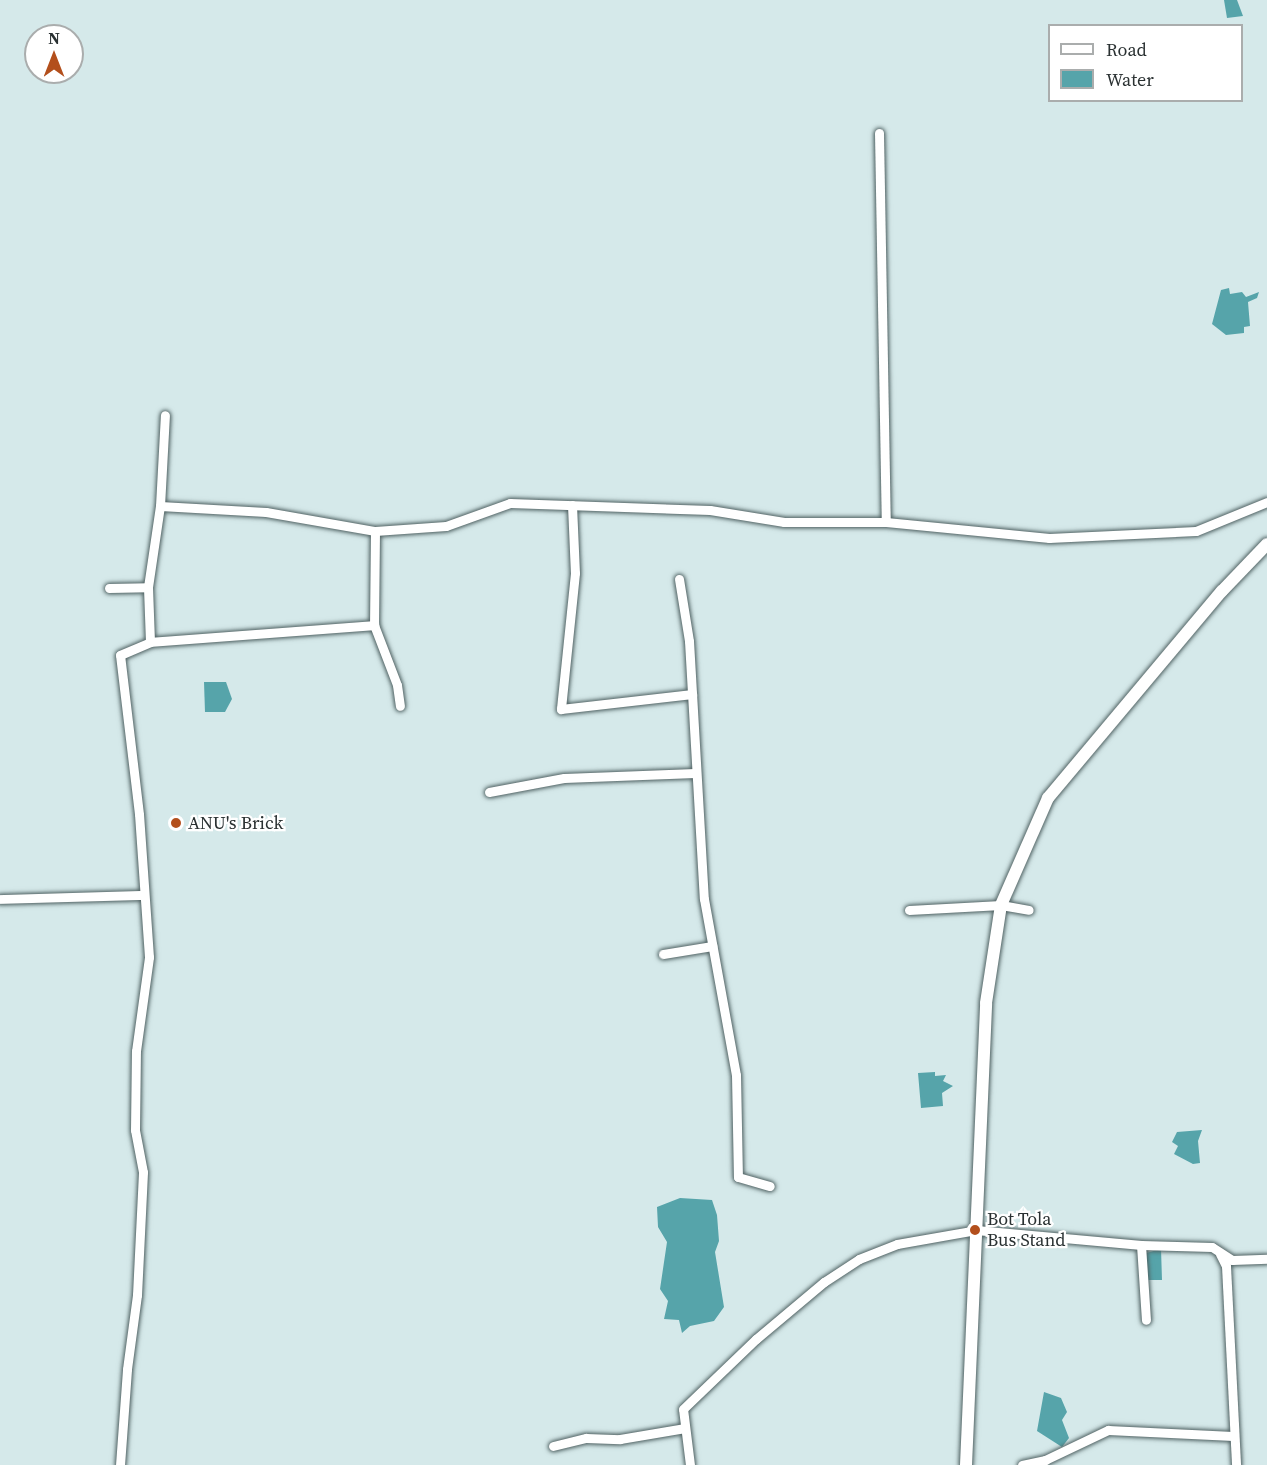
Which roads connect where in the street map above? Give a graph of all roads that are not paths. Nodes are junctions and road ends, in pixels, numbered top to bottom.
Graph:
1 (879, 133) dead end
2 (165, 416) dead end
3 (1267, 502) edge
4 (572, 505) junction
5 (160, 506) junction
6 (886, 522) junction
7 (375, 531) junction
8 (1267, 544) edge
9 (679, 579) dead end
10 (148, 587) junction
11 (110, 588) dead end
12 (374, 625) junction
13 (150, 642) junction
14 (692, 694) junction
15 (400, 706) dead end
16 (695, 773) junction
17 (489, 792) dead end
18 (144, 896) junction
19 (0, 899) edge
20 (1001, 905) junction
21 (909, 910) dead end
22 (1029, 910) dead end
23 (712, 946) junction
24 (663, 954) dead end
25 (770, 1186) dead end
26 (976, 1230) junction
27 (1141, 1245) junction
28 (1220, 1254) junction
29 (1267, 1259) edge
30 (1146, 1320) dead end
31 (685, 1428) junction
32 (1233, 1436) junction
33 (553, 1446) dead end
34 (120, 1465) edge
35 (690, 1465) edge
36 (966, 1465) edge
37 (1022, 1465) edge
38 (1236, 1465) edge

1 - 6 street
2 - 5 street
3 - 6 street
4 - 6 street
4 - 7 street
4 - 14 street
5 - 7 street
5 - 10 street
7 - 12 street
8 - 20 main road
9 - 14 street
10 - 11 street
10 - 13 street
12 - 13 street
12 - 15 street
13 - 18 street
14 - 16 street
16 - 17 street
16 - 23 street
18 - 19 street
18 - 34 street
20 - 21 street
20 - 22 street
20 - 26 main road
23 - 24 street
23 - 25 street
26 - 27 street
26 - 31 street
26 - 36 main road
27 - 28 street
27 - 30 street
28 - 29 street
28 - 32 street
31 - 33 street
31 - 35 street
32 - 37 street
32 - 38 street

